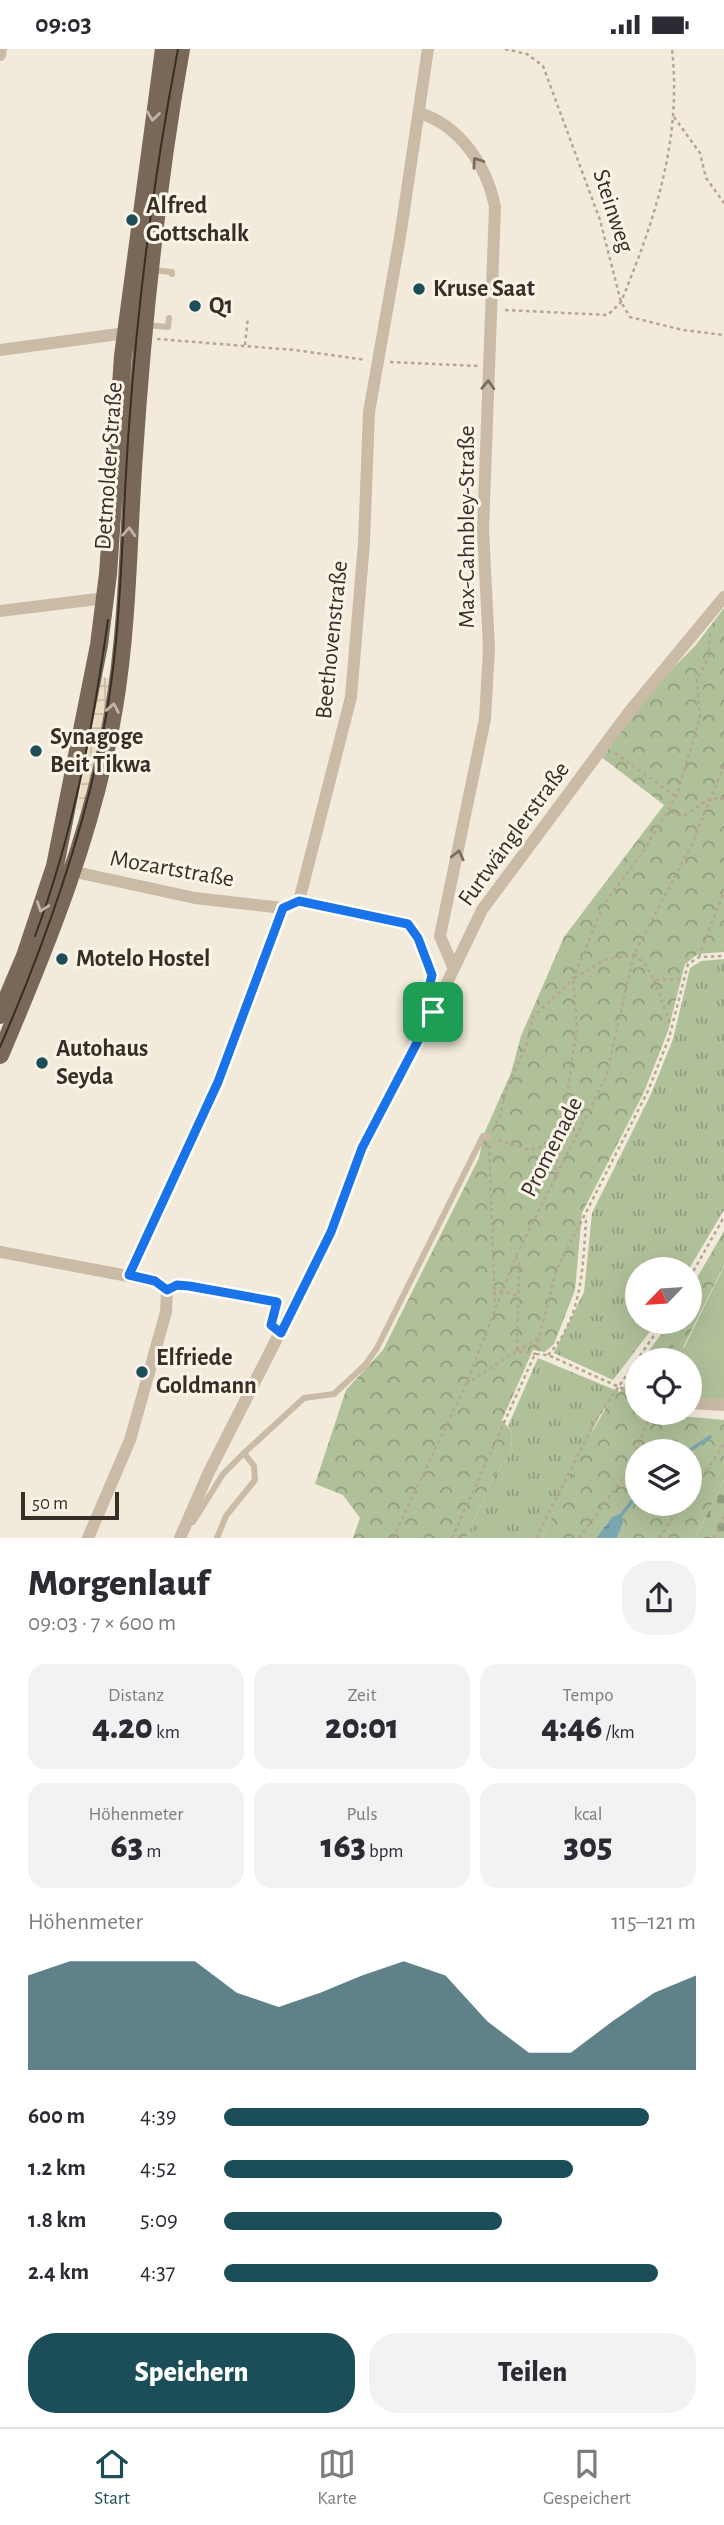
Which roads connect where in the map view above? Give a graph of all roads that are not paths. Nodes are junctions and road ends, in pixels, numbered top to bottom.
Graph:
1 (1, 49) edge
2 (164, 49) edge
3 (181, 49) edge
4 (428, 49) edge
5 (0, 55) edge
6 (419, 113) junction
7 (149, 270) junction
8 (172, 274) dead end
9 (169, 318) dead end
10 (142, 333) junction
11 (0, 350) edge
12 (724, 597) edge
13 (105, 598) junction
14 (125, 600) junction
15 (0, 611) edge
16 (55, 866) junction
17 (73, 872) junction
18 (299, 901) junction
19 (283, 908) junction
20 (418, 938) road end
21 (453, 967) junction
22 (0, 1015) edge
23 (0, 1055) edge
24 (489, 1137) road end
25 (0, 1252) edge
26 (129, 1275) junction
27 (167, 1290) junction
28 (281, 1333) junction
29 (702, 1404) edge
30 (724, 1405) edge
31 (244, 1453) junction
32 (88, 1538) edge
33 (181, 1538) edge
34 (217, 1538) edge

1 - 5 street
2 -> 10 main road, Detmolder Straße
3 - 7 main road, Detmolder Straße
4 - 6 street, Beethovenstraße
6 - 18 street, Beethovenstraße
21 -> 6 street, Max-Cahnbley-Straße
7 - 8 lane
7 - 10 main road, Detmolder Straße
9 - 10 lane
10 - 11 street
10 - 13 main road, Detmolder Straße
14 -> 10 main road, Detmolder Straße
12 - 21 street, Furtwänglerstraße
13 - 14 main road
13 - 15 street
13 - 16 main road, Detmolder Straße
17 -> 14 main road, Detmolder Straße
16 - 17 street, Mozartstraße
16 -> 22 main road, Detmolder Straße
17 - 19 street, Mozartstraße
17 - 23 main road, Detmolder Straße
18 - 19 street
18 - 20 lane
19 - 26 street
21 - 28 street, Furtwänglerstraße
24 - 31 lane, Furtwänglerstraße
25 - 26 street
26 - 27 street
27 - 28 street
27 - 32 street
28 - 33 street, Furtwänglerstraße
29 - 30 street
31 - 33 lane, Furtwänglerstraße
31 - 34 lane

